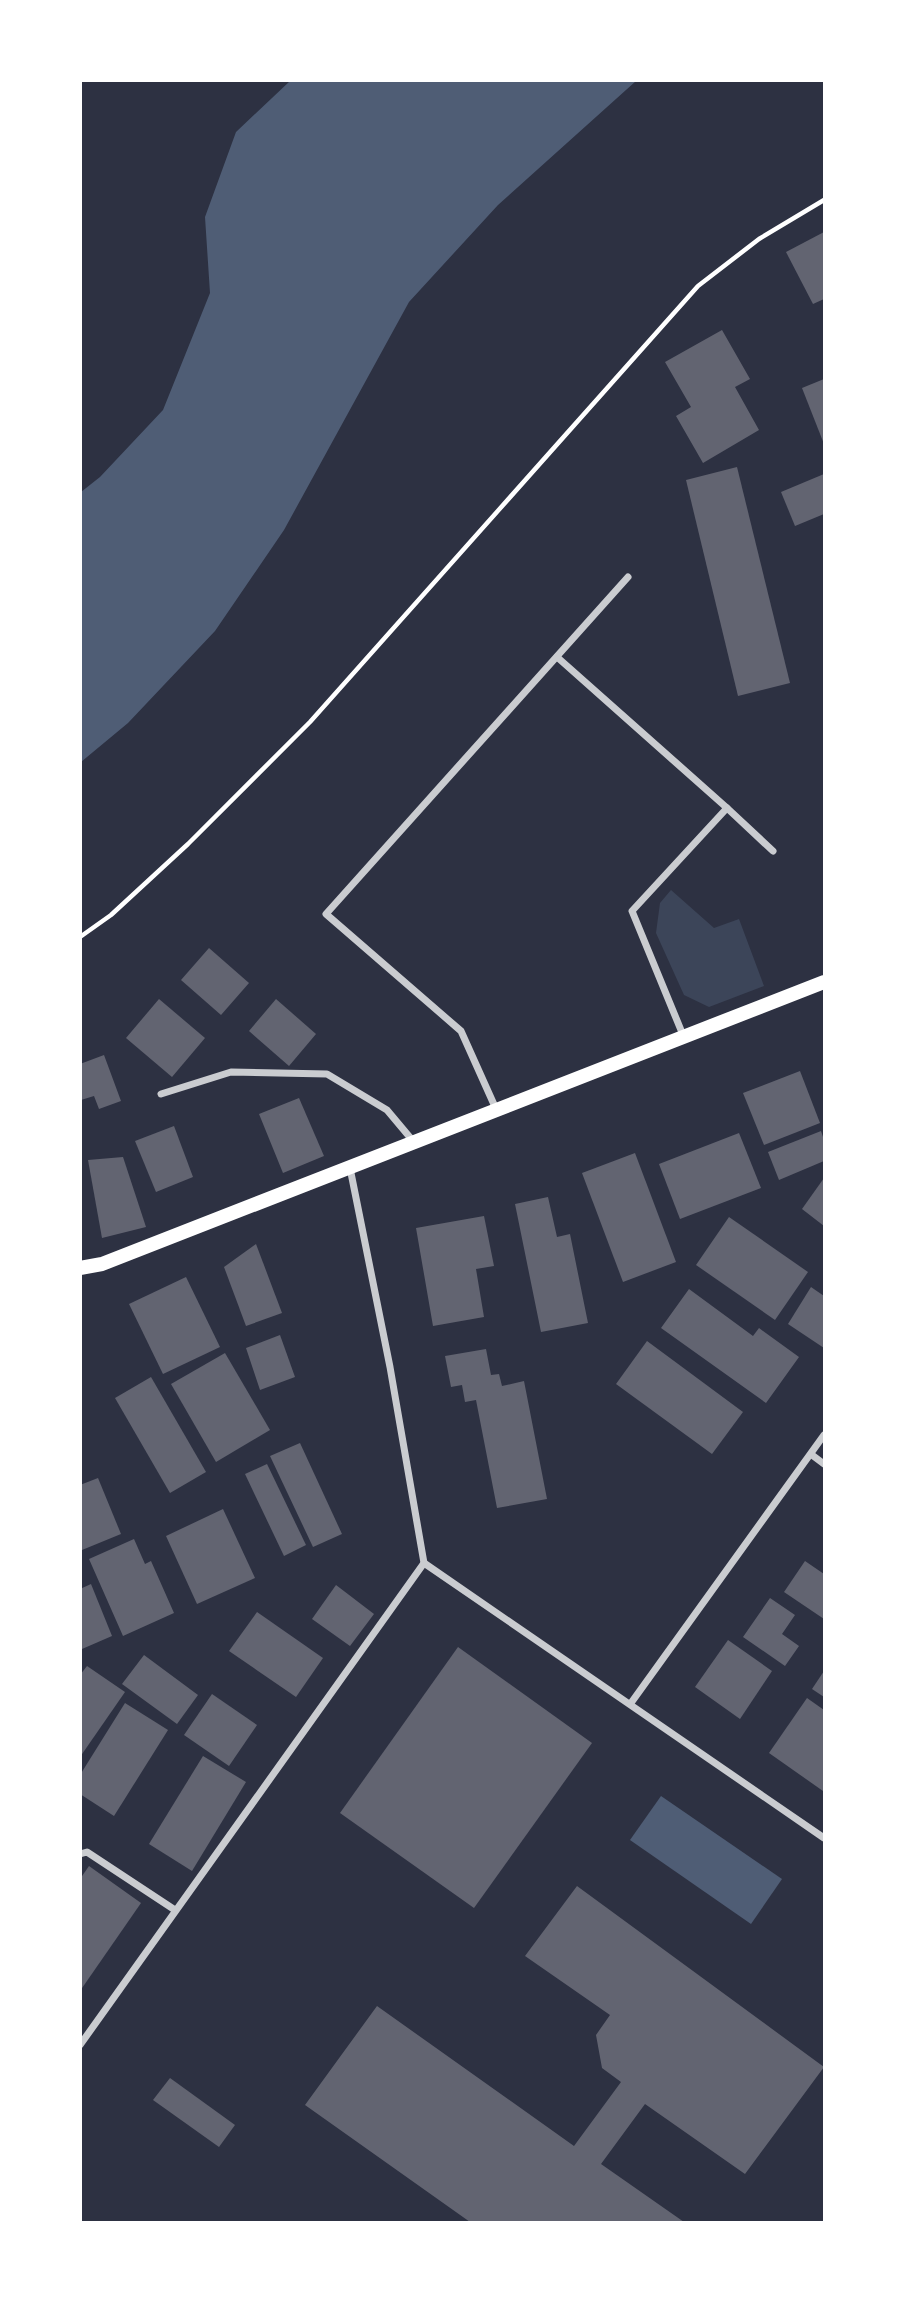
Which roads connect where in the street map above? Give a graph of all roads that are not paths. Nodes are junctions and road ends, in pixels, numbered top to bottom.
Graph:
1 (628, 577) dead end
2 (557, 657) junction
3 (727, 808) junction
4 (773, 851) dead end
5 (824, 982) edge
6 (683, 1035) junction
7 (161, 1094) dead end
8 (496, 1110) junction
9 (413, 1141) junction
10 (350, 1167) junction
11 (80, 1268) edge
12 (824, 1436) edge
13 (812, 1455) junction
14 (824, 1464) edge
15 (424, 1563) junction
16 (631, 1703) junction
17 (824, 1838) edge
18 (80, 1854) edge
19 (176, 1910) junction
20 (80, 2045) edge

1 - 2 street
2 - 3 street
2 - 8 street
3 - 4 street
3 - 6 street
5 - 6 main road
6 - 8 main road
7 - 9 street
8 - 9 main road
9 - 10 main road
10 - 11 main road
10 - 15 street
12 - 13 street
13 - 14 street
13 - 16 street
15 - 16 street
15 - 19 street
16 - 17 street
18 - 19 street
19 - 20 street

